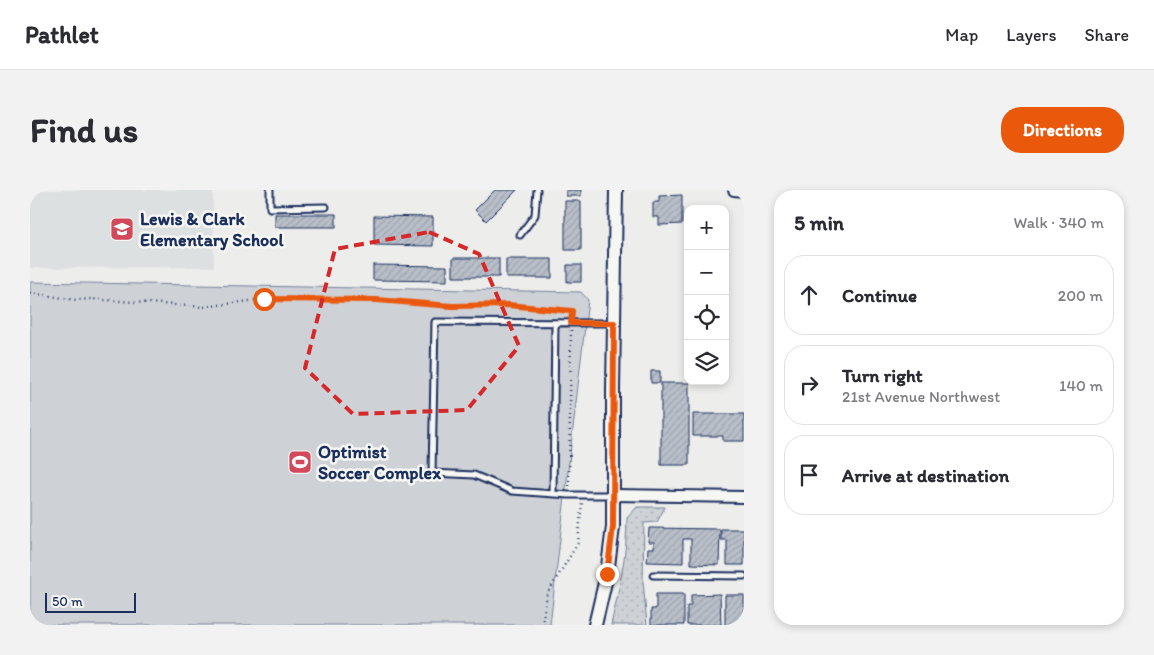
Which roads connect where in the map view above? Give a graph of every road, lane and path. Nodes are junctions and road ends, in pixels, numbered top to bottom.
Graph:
1 (270, 190) edge
2 (537, 190) edge
3 (616, 190) edge
4 (734, 190) edge
5 (744, 191) edge
6 (326, 207) dead end
7 (520, 235) dead end
8 (30, 293) edge
9 (555, 323) junction
10 (571, 323) junction
11 (614, 323) junction
12 (553, 494) junction
13 (568, 495) junction
14 (614, 495) junction
15 (583, 496) junction
16 (744, 497) edge
17 (653, 575) dead end
18 (744, 576) edge
19 (542, 625) edge
20 (595, 625) edge

1 - 6 lane
2 - 7 lane
3 - 11 street
4 - 5 street
8 - 10 path
9 - 10 lane
9 - 12 lane
9 - 12 lane
10 - 11 lane
10 - 13 path
11 - 14 street
12 - 13 lane
13 - 15 lane
14 - 15 lane
14 - 16 street
14 - 20 street
15 - 19 path
17 - 18 lane

